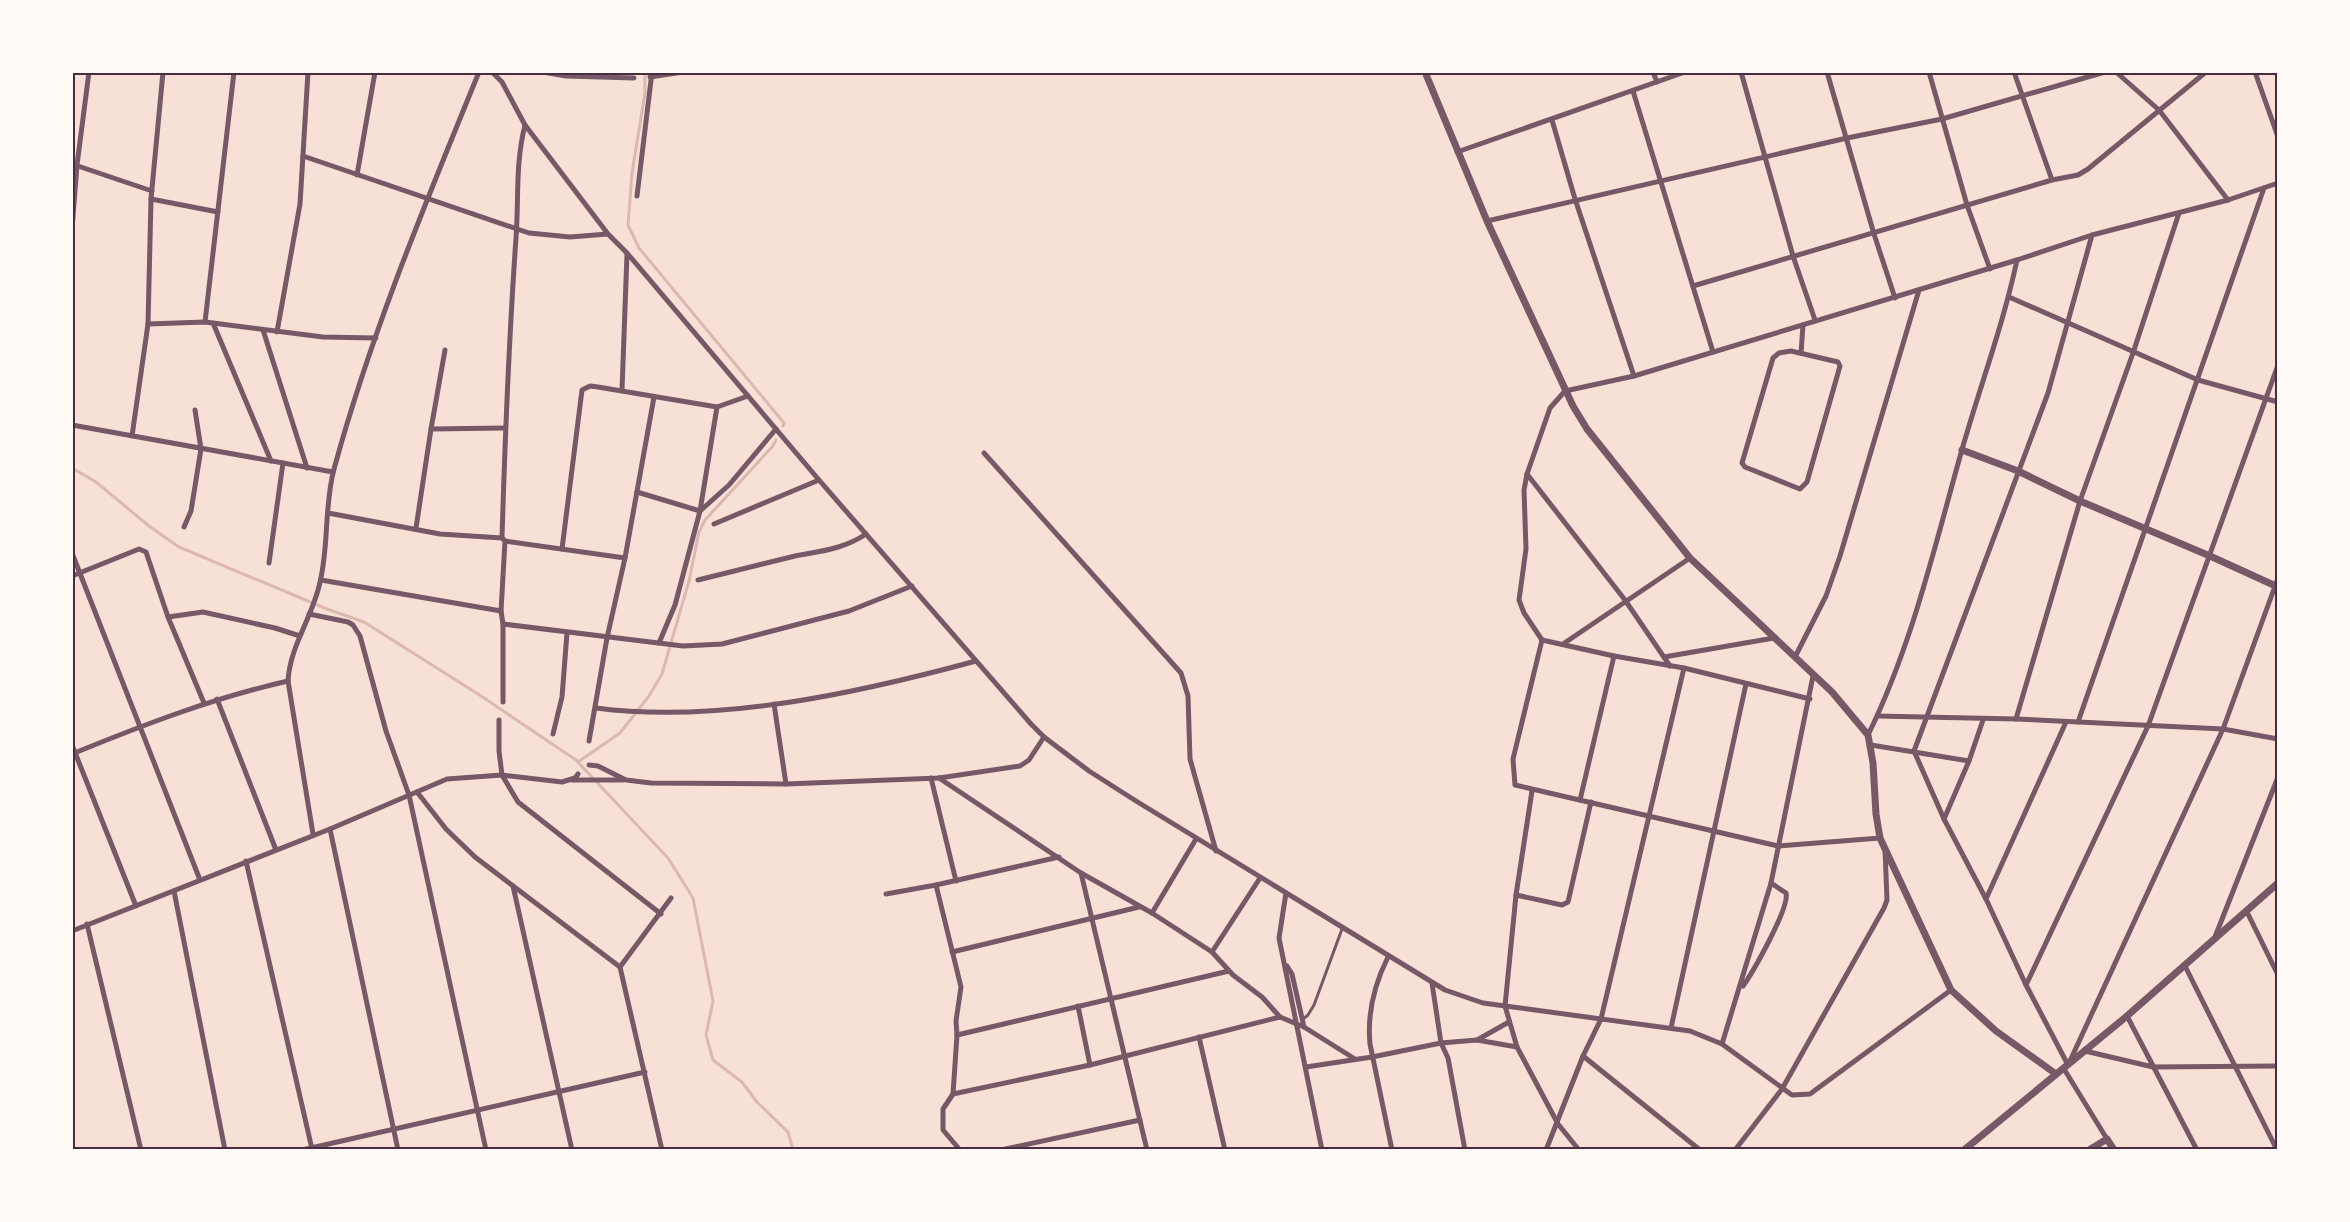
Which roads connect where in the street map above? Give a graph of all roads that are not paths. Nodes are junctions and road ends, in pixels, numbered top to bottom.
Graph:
1 (89, 72) edge
2 (163, 72) edge
3 (234, 72) edge
4 (308, 72) edge
5 (375, 72) edge
6 (479, 72) edge
7 (492, 72) edge
8 (543, 72) edge
9 (683, 72) edge
10 (1425, 72) edge
11 (1653, 72) edge
12 (1684, 72) edge
13 (1741, 72) edge
14 (1827, 72) edge
15 (1929, 72) edge
16 (2014, 72) edge
17 (2104, 72) edge
18 (2116, 72) edge
19 (2206, 72) edge
20 (2255, 72) edge
21 (566, 74) edge
22 (651, 75) edge
23 (634, 78) dead end
24 (1657, 82) junction
25 (1633, 90) junction
26 (2022, 95) junction
27 (2159, 110) junction
28 (1942, 119) junction
29 (1552, 120) junction
30 (525, 125) junction
31 (2278, 137) edge
32 (1847, 138) junction
33 (1457, 152) junction
34 (303, 156) junction
35 (1766, 158) junction
36 (75, 164) edge
37 (357, 175) junction
38 (2052, 180) junction
39 (1659, 181) junction
40 (2278, 183) edge
41 (2264, 188) junction
42 (152, 191) junction
43 (637, 196) dead end
44 (151, 199) junction
45 (427, 199) junction
46 (1575, 200) junction
47 (2228, 200) junction
48 (1967, 205) junction
49 (218, 212) junction
50 (2180, 213) junction
51 (1487, 221) junction
52 (72, 229) edge
53 (516, 229) junction
54 (608, 234) junction
55 (1874, 234) junction
56 (2092, 235) junction
57 (627, 253) junction
58 (1793, 256) junction
59 (2018, 260) junction
60 (1990, 269) junction
61 (1692, 286) junction
62 (1919, 290) junction
63 (2009, 297) junction
64 (1895, 298) junction
65 (1815, 320) junction
66 (205, 322) junction
67 (2067, 322) junction
68 (213, 323) junction
69 (148, 324) junction
70 (1803, 325) junction
71 (263, 330) junction
72 (277, 332) junction
73 (376, 338) junction
74 (445, 350) dead end
75 (1713, 352) junction
76 (1801, 353) junction
77 (2133, 353) junction
78 (2278, 365) edge
79 (1634, 376) junction
80 (2198, 380) junction
81 (622, 390) junction
82 (1565, 391) junction
83 (748, 396) junction
84 (654, 397) junction
85 (2266, 399) junction
86 (2278, 402) edge
87 (717, 407) junction
88 (195, 410) dead end
89 (72, 425) edge
90 (506, 428) junction
91 (431, 429) junction
92 (776, 429) junction
93 (132, 436) junction
94 (201, 449) junction
95 (1962, 450) junction
96 (984, 453) dead end
97 (271, 461) junction
98 (283, 463) junction
99 (307, 468) junction
100 (2018, 471) junction
101 (333, 472) junction
102 (1527, 474) junction
103 (819, 480) junction
104 (637, 492) junction
105 (2080, 501) junction
106 (700, 511) junction
107 (328, 513) junction
108 (714, 524) dead end
109 (184, 527) dead end
110 (416, 528) junction
111 (2146, 530) junction
112 (866, 534) junction
113 (503, 539) junction
114 (562, 549) junction
115 (72, 553) edge
116 (2210, 556) junction
117 (626, 558) junction
118 (1690, 558) junction
119 (268, 563) dead end
120 (80, 573) junction
121 (72, 576) edge
122 (2278, 578) edge
123 (321, 580) junction
124 (698, 580) dead end
125 (912, 586) junction
126 (2277, 587) edge
127 (1625, 600) junction
128 (501, 611) junction
129 (309, 614) junction
130 (168, 617) junction
131 (503, 624) junction
132 (567, 633) junction
133 (300, 636) junction
134 (607, 638) junction
135 (1774, 638) junction
136 (1542, 640) junction
137 (662, 643) junction
138 (1563, 644) junction
139 (1614, 656) junction
140 (1664, 657) junction
141 (1795, 657) junction
142 (976, 661) junction
143 (1670, 666) junction
144 (1684, 668) junction
145 (1814, 676) junction
146 (288, 681) junction
147 (1746, 684) junction
148 (217, 699) junction
149 (1810, 699) junction
150 (503, 702) dead end
151 (204, 703) junction
152 (774, 704) junction
153 (596, 708) junction
154 (1877, 716) junction
155 (1925, 719) junction
156 (2016, 719) junction
157 (499, 720) dead end
158 (1983, 720) junction
159 (2066, 722) junction
160 (2078, 722) junction
161 (2148, 726) junction
162 (139, 728) junction
163 (2223, 729) junction
164 (553, 734) dead end
165 (1868, 735) junction
166 (1044, 737) junction
167 (2278, 739) edge
168 (589, 741) dead end
169 (72, 745) edge
170 (1871, 745) junction
171 (1914, 751) junction
172 (74, 753) edge
173 (1970, 761) junction
174 (589, 765) dead end
175 (578, 774) dead end
176 (502, 775) junction
177 (2278, 777) edge
178 (931, 778) junction
179 (939, 778) junction
180 (571, 780) junction
181 (626, 780) junction
182 (786, 784) junction
183 (1532, 791) junction
184 (417, 792) junction
185 (409, 795) junction
186 (1580, 800) junction
187 (1591, 802) junction
188 (1649, 815) junction
189 (1944, 819) junction
190 (330, 829) junction
191 (1713, 830) junction
192 (313, 834) junction
193 (1880, 838) junction
194 (1196, 839) junction
195 (1778, 846) junction
196 (1885, 848) junction
197 (276, 850) junction
198 (1216, 851) junction
199 (1059, 857) junction
200 (246, 861) junction
201 (1081, 873) junction
202 (1260, 878) junction
203 (200, 880) junction
204 (956, 881) junction
205 (1771, 883) junction
206 (2278, 883) edge
207 (936, 885) junction
208 (513, 886) junction
209 (174, 891) junction
210 (1286, 893) junction
211 (886, 894) dead end
212 (1516, 895) junction
213 (671, 898) dead end
214 (1986, 899) junction
215 (136, 906) junction
216 (1139, 907) junction
217 (2247, 912) junction
218 (1152, 913) junction
219 (661, 914) junction
220 (1091, 918) junction
221 (87, 924) junction
222 (1343, 928) junction
223 (72, 931) edge
224 (2215, 939) junction
225 (952, 952) junction
226 (1212, 952) junction
227 (1388, 957) junction
228 (2185, 966) junction
229 (620, 967) junction
230 (1229, 971) junction
231 (2278, 975) edge
232 (1432, 983) junction
233 (2026, 985) junction
234 (1951, 990) junction
235 (1739, 992) junction
236 (1111, 997) junction
237 (1078, 1006) junction
238 (1505, 1006) junction
239 (2127, 1016) junction
240 (1280, 1017) junction
241 (1601, 1019) junction
242 (1300, 1021) junction
243 (1509, 1022) junction
244 (1671, 1028) junction
245 (957, 1035) junction
246 (1199, 1036) junction
247 (1477, 1040) junction
248 (1441, 1043) junction
249 (1722, 1044) junction
250 (1517, 1047) junction
251 (2085, 1051) junction
252 (1125, 1056) junction
253 (1583, 1056) junction
254 (1372, 1057) junction
255 (1355, 1059) junction
256 (1090, 1065) junction
257 (2153, 1066) junction
258 (2278, 1066) edge
259 (1306, 1067) junction
260 (2066, 1067) junction
261 (2235, 1067) junction
262 (645, 1072) junction
263 (2056, 1074) junction
264 (1782, 1089) junction
265 (559, 1091) junction
266 (952, 1094) junction
267 (478, 1110) junction
268 (1140, 1120) junction
269 (1558, 1124) junction
270 (393, 1129) junction
271 (2107, 1139) junction
272 (312, 1149) edge
273 (141, 1150) edge
274 (225, 1150) edge
275 (302, 1150) edge
276 (398, 1150) edge
277 (486, 1150) edge
278 (572, 1150) edge
279 (662, 1150) edge
280 (960, 1150) edge
281 (1002, 1150) edge
282 (1147, 1150) edge
283 (1225, 1150) edge
284 (1322, 1150) edge
285 (1392, 1150) edge
286 (1465, 1150) edge
287 (1546, 1150) edge
288 (1580, 1150) edge
289 (1700, 1150) edge
290 (1736, 1150) edge
291 (1964, 1150) edge
292 (2089, 1150) edge
293 (2114, 1150) edge
294 (2197, 1150) edge
295 (2277, 1150) edge

1 - 36 street
2 - 42 street
3 - 49 street
4 - 34 street
5 - 37 street
6 - 45 street
7 - 30 street
8 - 21 street
9 - 22 street
10 - 33 street
11 - 24 street
12 - 24 street
13 - 35 street
14 - 32 street
15 - 28 street
16 - 26 street
17 - 26 street
18 - 27 street
19 - 27 street
20 - 31 street
21 - 23 street
22 - 43 street
24 - 25 street
25 - 29 street
25 - 39 street
26 - 28 street
26 - 38 street
27 - 38 street
27 - 47 street
28 - 32 street
28 - 48 street
29 - 33 street
29 - 46 street
30 - 53 street
30 - 54 street
32 - 35 street
32 - 55 street
33 - 51 street
34 - 37 street
34 - 72 street
35 - 39 street
35 - 58 street
36 - 42 street
36 - 52 street
37 - 45 street
38 - 48 street
39 - 46 street
39 - 61 street
40 - 41 street
41 - 47 street
41 - 80 street
42 - 44 street
44 - 49 street
44 - 69 street
45 - 53 street
45 - 73 street
46 - 51 street
46 - 79 street
47 - 50 street
48 - 55 street
48 - 60 street
49 - 66 street
50 - 56 street
50 - 77 street
51 - 82 street
53 - 54 street
53 - 90 street
54 - 57 street
55 - 58 street
55 - 64 street
56 - 59 street
56 - 67 street
57 - 81 street
57 - 83 street
58 - 61 street
58 - 65 street
59 - 60 street
59 - 63 street
60 - 62 street
61 - 75 street
62 - 64 street
62 - 141 street
63 - 67 street
63 - 95 street
64 - 65 street
65 - 70 street
66 - 68 street
66 - 69 street
67 - 77 street
67 - 100 street
68 - 71 street
68 - 97 street
69 - 93 street
70 - 75 street
70 - 76 street
71 - 72 street
71 - 99 street
72 - 73 street
73 - 101 street
74 - 91 street
75 - 79 street
76 - 76 street
77 - 80 street
77 - 105 street
78 - 85 street
79 - 82 street
80 - 85 street
80 - 111 street
81 - 84 street
81 - 114 street
82 - 102 street
82 - 118 street
83 - 87 street
83 - 92 street
84 - 87 street
84 - 104 street
85 - 86 street
85 - 116 street
87 - 106 street
88 - 94 street
89 - 93 street
90 - 91 street
90 - 113 street
91 - 110 street
92 - 103 street
92 - 106 street
93 - 94 street
94 - 97 street
94 - 109 street
95 - 100 street
95 - 154 street
96 - 198 street
97 - 98 street
98 - 99 street
98 - 119 street
99 - 101 street
100 - 105 street
100 - 155 street
101 - 107 street
102 - 127 street
102 - 136 street
103 - 108 street
103 - 112 street
104 - 106 street
104 - 117 street
105 - 111 street
105 - 156 street
106 - 137 street
107 - 110 street
107 - 123 street
110 - 113 street
111 - 116 street
111 - 160 street
112 - 124 street
112 - 125 street
113 - 114 street
113 - 128 street
114 - 117 street
115 - 120 street
116 - 126 street
116 - 161 street
117 - 134 street
118 - 127 street
118 - 135 street
120 - 121 street
120 - 130 street
120 - 162 street
122 - 126 street
123 - 128 street
123 - 129 street
125 - 137 street
125 - 142 street
126 - 163 street
127 - 138 street
127 - 140 street
128 - 131 street
129 - 133 street
129 - 185 street
130 - 133 street
130 - 151 street
131 - 132 street
131 - 150 street
132 - 134 street
132 - 164 street
133 - 146 street
134 - 137 street
134 - 153 street
135 - 140 street
135 - 141 street
136 - 138 street
136 - 183 street
138 - 139 street
139 - 143 street
139 - 186 street
140 - 143 street
141 - 145 street
142 - 152 street
142 - 166 street
143 - 144 street
144 - 147 street
144 - 188 street
145 - 149 street
145 - 165 street
146 - 148 street
146 - 192 street
147 - 149 street
147 - 191 street
148 - 151 street
148 - 197 street
149 - 195 street
151 - 162 street
152 - 153 street
152 - 182 street
153 - 168 street
154 - 155 street
154 - 165 street
155 - 158 street
155 - 171 street
156 - 158 street
156 - 159 street
157 - 176 street
158 - 173 street
159 - 160 street
159 - 214 street
160 - 161 street
161 - 163 street
161 - 233 street
162 - 172 street
162 - 203 street
163 - 167 street
163 - 260 street
165 - 170 street
166 - 179 street
166 - 194 street
169 - 172 street
170 - 171 street
170 - 193 street
171 - 173 street
171 - 189 street
172 - 215 street
173 - 189 street
174 - 181 street
175 - 180 street
176 - 180 street
176 - 184 street
176 - 219 street
177 - 224 street
178 - 179 street
178 - 182 street
178 - 204 street
179 - 199 street
180 - 181 street
181 - 182 street
183 - 186 street
183 - 212 street
184 - 185 street
184 - 208 street
185 - 190 street
185 - 267 street
186 - 187 street
187 - 188 street
187 - 212 street
188 - 191 street
188 - 241 street
189 - 214 street
190 - 192 street
190 - 270 street
191 - 195 street
191 - 244 street
192 - 197 street
193 - 195 street
193 - 196 street
194 - 198 street
194 - 218 street
195 - 205 street
196 - 234 street
196 - 264 street
197 - 200 street
198 - 202 street
199 - 201 street
199 - 204 street
200 - 203 street
200 - 272 street
201 - 216 street
201 - 220 street
202 - 210 street
202 - 226 street
203 - 209 street
204 - 207 street
205 - 235 street
205 - 235 street
206 - 217 street
207 - 211 street
207 - 225 street
208 - 229 street
208 - 265 street
209 - 215 street
209 - 274 street
210 - 222 street
210 - 242 street
212 - 238 street
213 - 219 street
214 - 233 street
215 - 221 street
216 - 218 street
216 - 220 street
217 - 224 street
217 - 231 street
218 - 226 street
219 - 229 street
220 - 225 street
220 - 236 street
221 - 223 street
221 - 273 street
222 - 227 street
222 - 242 lane
224 - 228 street
225 - 245 street
226 - 230 street
227 - 232 street
227 - 254 street
228 - 239 street
228 - 261 street
229 - 262 street
230 - 236 street
230 - 240 street
232 - 238 street
232 - 248 street
233 - 260 street
234 - 263 street
234 - 264 street
235 - 249 street
236 - 237 street
236 - 252 street
237 - 245 street
237 - 256 street
238 - 241 street
238 - 243 street
239 - 251 street
239 - 257 street
240 - 242 street
240 - 246 street
241 - 244 street
241 - 253 street
242 - 255 street
242 - 259 street
243 - 247 street
243 - 250 street
244 - 249 street
245 - 266 street
246 - 252 street
246 - 283 street
247 - 248 street
247 - 250 street
248 - 254 street
248 - 286 street
249 - 264 street
250 - 269 street
251 - 257 street
251 - 260 street
252 - 256 street
252 - 268 street
253 - 269 street
253 - 289 street
254 - 255 street
254 - 285 street
255 - 259 street
256 - 266 street
257 - 261 street
257 - 294 street
258 - 261 street
259 - 284 street
260 - 263 street
260 - 271 street
261 - 295 street
262 - 265 street
262 - 279 street
263 - 291 street
264 - 290 street
265 - 267 street
265 - 278 street
266 - 280 street
267 - 270 street
267 - 277 street
268 - 281 street
268 - 282 street
269 - 287 street
269 - 288 street
270 - 272 street
270 - 276 street
271 - 292 street
271 - 293 street
272 - 275 street

